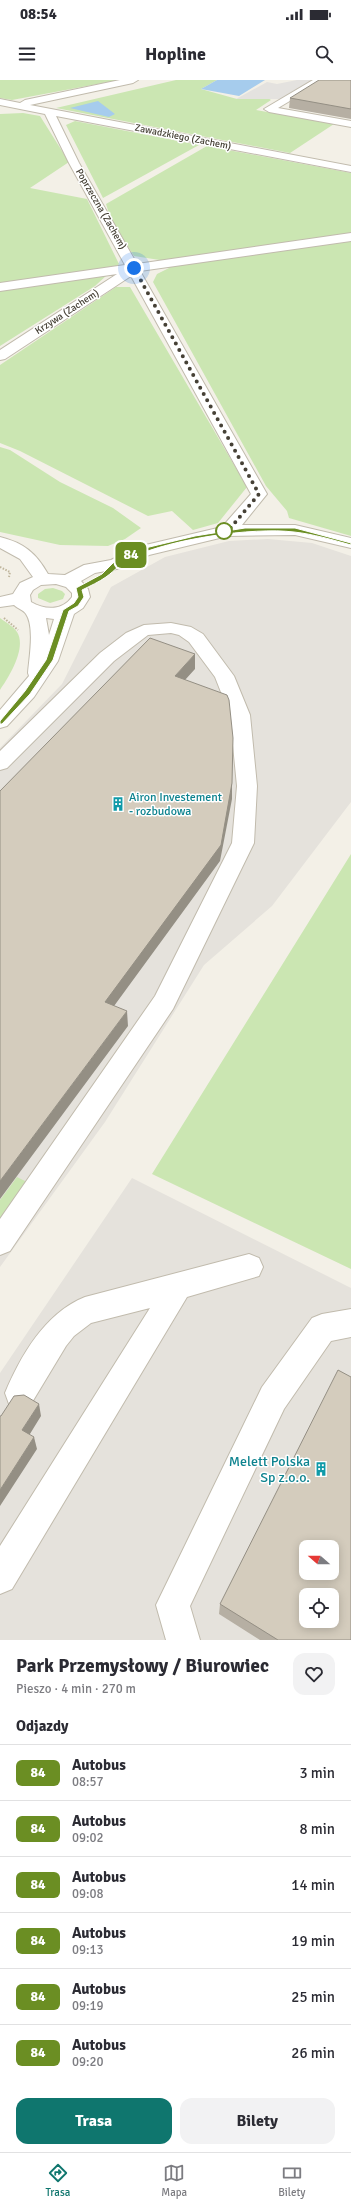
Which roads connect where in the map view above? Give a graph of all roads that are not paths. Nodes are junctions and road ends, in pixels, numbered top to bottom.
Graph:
1 (133, 80) edge
2 (320, 80) edge
3 (0, 102) edge
4 (15, 105) junction
5 (0, 108) edge
6 (49, 111) junction
7 (351, 124) edge
8 (351, 169) edge
9 (351, 237) edge
10 (134, 268) junction
11 (0, 287) edge
12 (0, 356) edge
13 (228, 531) junction
14 (0, 542) edge
15 (351, 543) edge
16 (43, 580) junction
17 (73, 585) junction
18 (21, 598) junction
19 (0, 602) edge
20 (66, 610) junction
21 (34, 611) junction
22 (37, 678) junction
23 (0, 722) edge
24 (0, 763) edge
25 (0, 1242) edge
26 (249, 1267) dead end
27 (176, 1287) junction
28 (350, 1323) dead end
29 (20, 1393) dead end
30 (0, 1577) edge
31 (183, 1640) edge

1 - 4 street
2 - 7 street
3 - 4 street, Zawadzkiego (Zachem)
4 - 5 street
4 - 6 street, Zawadzkiego (Zachem)
6 - 8 street, Zawadzkiego (Zachem)
6 - 10 street, Poprzeczna (Zachem)
9 - 10 street
10 - 11 street
10 - 12 street, Krzywa (Zachem)
10 - 13 street, Poprzeczna (Zachem)
13 - 15 street
13 - 17 street
14 - 16 street
16 - 17 street
16 - 18 street
17 - 20 street
18 - 19 street
18 - 21 street
20 - 21 street
20 - 22 street
21 - 22 street
22 - 23 street
24 - 25 street
26 - 27 street
27 - 29 street
27 - 30 street
28 - 31 street

